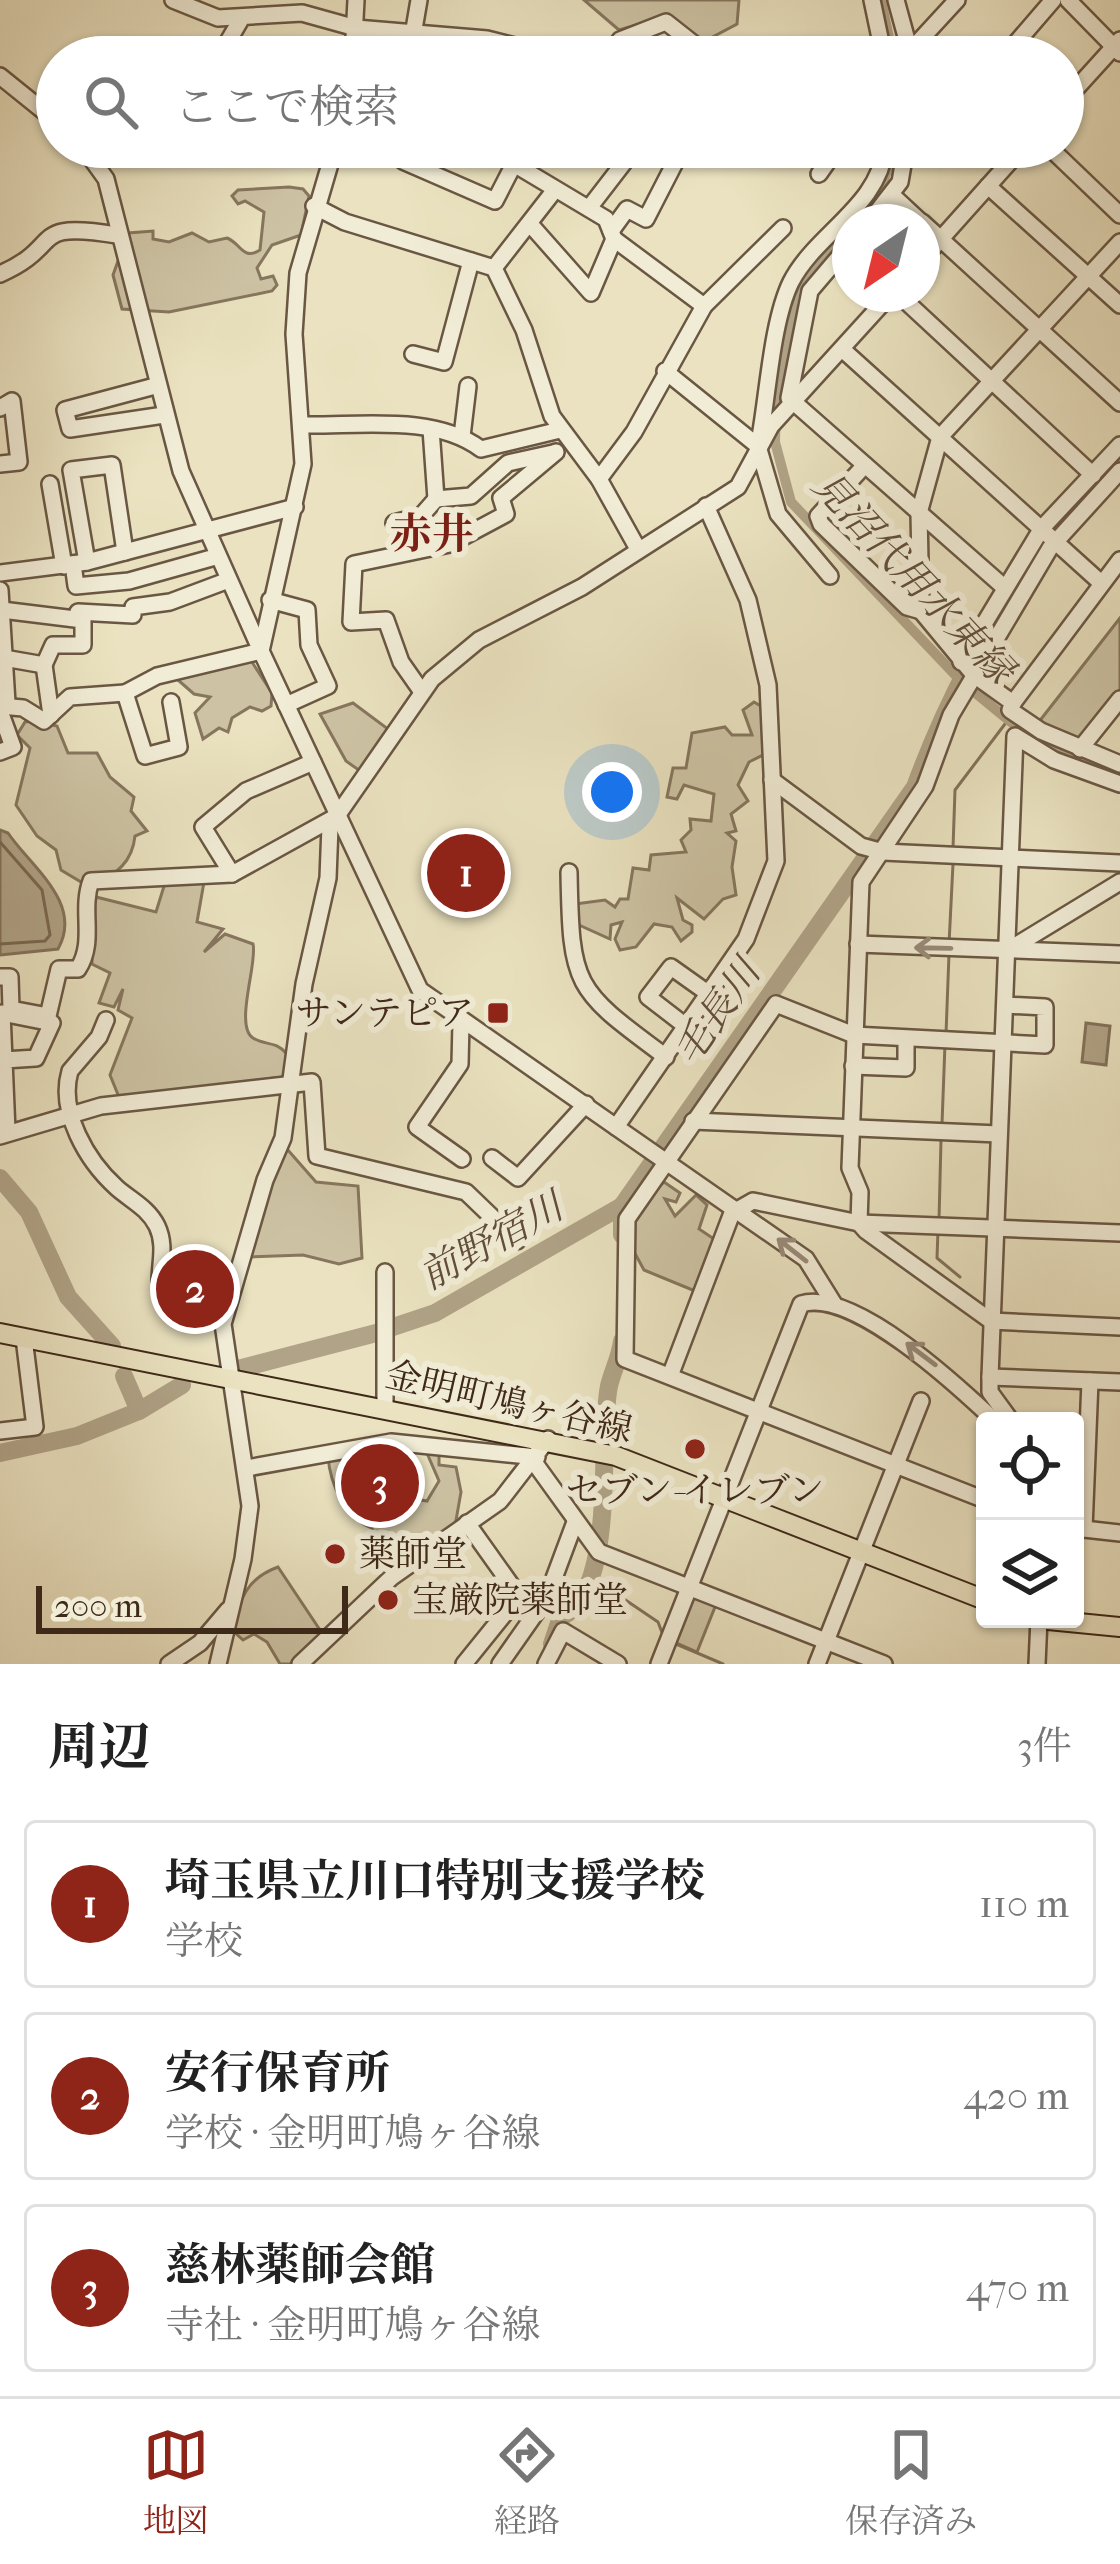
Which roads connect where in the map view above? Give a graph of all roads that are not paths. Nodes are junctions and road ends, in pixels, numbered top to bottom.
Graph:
1 (173, 0) edge
2 (247, 0) edge
3 (356, 0) edge
4 (419, 0) edge
5 (872, 0) edge
6 (896, 0) edge
7 (957, 0) edge
8 (1053, 0) edge
9 (1068, 0) edge
10 (241, 21) junction
11 (356, 28) junction
12 (413, 35) junction
13 (232, 36) edge
14 (355, 36) edge
15 (430, 36) edge
16 (630, 36) edge
17 (680, 36) edge
18 (880, 36) edge
19 (905, 36) edge
20 (926, 36) edge
21 (1022, 36) edge
22 (1118, 46) edge
23 (0, 76) edge
24 (1084, 81) edge
25 (36, 105) edge
26 (98, 168) edge
27 (328, 168) edge
28 (420, 168) edge
29 (512, 168) edge
30 (520, 168) edge
31 (620, 168) edge
32 (672, 168) edge
33 (823, 168) edge
34 (883, 168) edge
35 (900, 168) edge
36 (1005, 168) edge
37 (1070, 168) edge
38 (819, 174) dead end
39 (988, 187) junction
40 (554, 191) junction
41 (892, 195) junction
42 (884, 204) edge
43 (902, 204) edge
44 (314, 206) junction
45 (589, 208) junction
46 (1120, 215) edge
47 (530, 224) junction
48 (783, 228) dead end
49 (117, 235) junction
50 (612, 235) junction
51 (940, 239) joint
52 (1120, 242) edge
53 (471, 261) junction
54 (832, 265) edge
55 (494, 268) junction
56 (0, 274) edge
57 (1088, 277) junction
58 (1120, 305) edge
59 (704, 306) junction
60 (877, 312) edge
61 (913, 312) edge
62 (1038, 330) junction
63 (842, 349) junction
64 (413, 354) dead end
65 (665, 371) junction
66 (989, 382) junction
67 (155, 386) junction
68 (468, 386) dead end
69 (794, 401) junction
70 (1120, 403) edge
71 (0, 408) edge
72 (164, 415) junction
73 (304, 425) junction
74 (431, 429) junction
75 (462, 436) junction
76 (940, 437) junction
77 (562, 442) junction
78 (1120, 445) edge
79 (758, 446) junction
80 (0, 464) edge
81 (865, 465) junction
82 (1120, 471) edge
83 (1093, 475) junction
84 (599, 479) junction
85 (50, 484) dead end
86 (436, 499) junction
87 (706, 506) junction
88 (295, 507) junction
89 (919, 513) junction
90 (394, 523) dead end
91 (1042, 528) junction
92 (203, 530) junction
93 (1056, 540) junction
94 (638, 549) junction
95 (125, 552) junction
96 (215, 557) junction
97 (1120, 560) edge
98 (74, 564) junction
99 (0, 573) edge
100 (830, 576) dead end
101 (1103, 578) junction
102 (226, 581) junction
103 (1120, 587) edge
104 (1005, 588) junction
105 (0, 590) edge
106 (270, 600) junction
107 (2, 610) edge
108 (921, 611) junction
109 (78, 612) dead end
110 (261, 651) junction
111 (4, 658) junction
112 (961, 662) junction
113 (44, 665) junction
114 (974, 675) junction
115 (422, 692) junction
116 (124, 693) junction
117 (1120, 699) edge
118 (171, 702) dead end
119 (1013, 703) junction
120 (286, 705) junction
121 (2, 707) edge
122 (51, 715) junction
123 (1080, 749) junction
124 (0, 752) edge
125 (313, 763) junction
126 (1120, 764) edge
127 (772, 780) junction
128 (1120, 784) edge
129 (338, 816) junction
130 (883, 852) junction
131 (1012, 859) junction
132 (1120, 863) edge
133 (569, 872) dead end
134 (232, 874) junction
135 (1120, 882) edge
136 (858, 944) junction
137 (1007, 951) junction
138 (1120, 954) edge
139 (0, 977) edge
140 (710, 994) junction
141 (1005, 1005) junction
142 (106, 1019) dead end
143 (461, 1023) junction
144 (687, 1027) junction
145 (1, 1034) edge
146 (854, 1035) junction
147 (907, 1039) junction
148 (1004, 1042) junction
149 (666, 1057) junction
150 (4, 1060) junction
151 (853, 1066) junction
152 (292, 1084) junction
153 (586, 1104) junction
154 (71, 1112) junction
155 (693, 1121) junction
156 (616, 1127) junction
157 (851, 1129) junction
158 (4, 1133) edge
159 (999, 1134) junction
160 (284, 1138) junction
161 (316, 1145) junction
162 (492, 1158) dead end
163 (462, 1159) dead end
164 (664, 1161) junction
165 (736, 1210) junction
166 (859, 1223) junction
167 (995, 1227) junction
168 (1120, 1232) edge
169 (517, 1240) dead end
170 (385, 1272) dead end
171 (166, 1289) dead end
172 (834, 1304) junction
173 (992, 1321) junction
174 (1120, 1327) edge
175 (0, 1336) edge
176 (24, 1338) junction
177 (670, 1376) junction
178 (990, 1377) junction
179 (230, 1378) junction
180 (1090, 1381) junction
181 (1120, 1382) edge
182 (921, 1401) dead end
183 (385, 1407) junction
184 (759, 1411) junction
185 (984, 1412) edge
186 (1004, 1412) edge
187 (0, 1431) edge
188 (540, 1453) junction
189 (896, 1466) junction
190 (247, 1468) junction
191 (976, 1497) edge
192 (724, 1498) junction
193 (1080, 1520) edge
194 (575, 1522) junction
195 (467, 1523) junction
196 (1084, 1529) edge
197 (1120, 1533) edge
198 (862, 1552) junction
199 (690, 1587) junction
200 (976, 1596) edge
201 (230, 1607) junction
202 (1084, 1623) edge
203 (1120, 1627) edge
204 (1038, 1628) edge
205 (826, 1641) junction
206 (169, 1664) edge
207 (218, 1664) edge
208 (300, 1664) edge
209 (464, 1664) edge
210 (500, 1664) edge
211 (546, 1664) edge
212 (618, 1664) edge
213 (659, 1664) edge
214 (818, 1664) edge
215 (884, 1664) edge
216 (1037, 1664) edge

1 - 10 street
2 - 10 street
3 - 11 street
4 - 12 street
5 - 18 street
6 - 19 street
7 - 20 street
8 - 21 street
9 - 22 street
10 - 11 street
10 - 13 street
11 - 12 street
11 - 14 street
12 - 15 street
16 - 17 street
22 - 24 street
23 - 25 street
26 - 49 street
27 - 44 street
28 - 29 street
30 - 40 street
31 - 45 street
32 - 50 street
33 - 38 street
34 - 79 street
35 - 41 street
36 - 39 street
37 - 46 street
39 - 51 street
39 - 57 street
40 - 45 street
40 - 47 street
41 - 42 street
41 - 43 street
44 - 53 street
44 - 73 street
45 - 50 street
47 - 50 street
47 - 55 street
48 - 59 street
49 - 56 street
49 - 67 street
50 - 59 street
51 - 62 street
52 - 57 street
53 - 55 street
53 - 64 street
54 - 69 street
55 - 77 street
57 - 58 street
57 - 62 street
59 - 65 street
60 - 63 street
61 - 66 street
62 - 66 street
62 - 70 street
63 - 69 street
63 - 76 street
65 - 79 street
65 - 84 street
66 - 76 street
66 - 83 street
67 - 72 street
67 - 72 street
68 - 75 street
69 - 79 street
69 - 81 street
71 - 80 street
72 - 92 street
73 - 74 street
73 - 88 street
74 - 75 street
74 - 86 street
75 - 77 street
76 - 89 street
76 - 91 street
77 - 84 street
77 - 86 street
77 - 115 street
78 - 83 street
79 - 87 street
79 - 100 street
81 - 89 street
81 - 108 street
82 - 93 street
83 - 91 street
84 - 94 street
85 - 98 street
86 - 90 street
87 - 94 street
87 - 127 street
88 - 92 street
88 - 106 street
89 - 104 street
89 - 108 street
91 - 93 street
91 - 104 street
92 - 95 street
92 - 96 street
93 - 101 street
93 - 114 street
94 - 115 street
95 - 98 street
95 - 98 street
96 - 98 street
96 - 102 street
97 - 101 street
98 - 99 street
101 - 103 street
101 - 119 street
102 - 109 street
102 - 110 street
104 - 112 street
105 - 107 street
106 - 110 street
106 - 120 street
107 - 111 street
107 - 113 street
108 - 112 street
110 - 116 street
110 - 120 street
111 - 113 street
111 - 121 street
112 - 114 street
113 - 122 street
114 - 119 street
114 - 130 street
115 - 129 street
116 - 118 street
116 - 122 street
117 - 123 street
119 - 123 street
120 - 125 street
121 - 122 street
121 - 124 street
123 - 126 street
125 - 129 street
125 - 134 street
127 - 130 street
127 - 140 street
128 - 131 street
129 - 134 street
129 - 143 street
129 - 152 street
130 - 131 street
130 - 136 street
131 - 132 street
131 - 137 street
133 - 149 street
134 - 139 street
135 - 137 street
137 -> 136 street
136 - 146 street
137 - 138 street
137 - 141 street
140 - 144 street
140 - 144 street
141 - 148 street
141 - 148 street
142 - 154 street
143 - 153 street
143 - 163 street
144 - 149 street
145 - 150 street
145 - 150 street
146 - 147 street
146 - 151 street
146 - 155 street
147 - 148 street
147 - 151 street
148 - 159 street
149 - 156 street
150 - 158 street
151 - 157 street
152 - 154 street
152 - 160 street
152 - 161 street
153 - 156 street
153 - 162 street
154 - 158 street
154 - 171 street
155 - 157 street
155 - 164 street
156 - 164 street
157 - 159 street
157 - 166 street
159 - 167 street
160 - 161 street
160 - 179 street
161 - 169 street
164 - 165 street
164 - 177 street
165 - 166 street
172 -> 165 street
165 - 177 street
166 - 167 street
166 - 173 street
167 - 168 street
167 - 173 street
170 - 183 street
172 - 184 street
185 -> 172 street
173 - 174 street
173 - 178 street
175 - 176 main road, 金明町鳩ヶ谷線
176 - 179 main road, 金明町鳩ヶ谷線
176 - 187 street
177 - 184 street
178 - 180 street
178 - 186 street
179 - 183 main road, 金明町鳩ヶ谷線
179 - 190 street
180 - 181 street
180 - 193 street
182 - 189 street
183 - 188 main road, 金明町鳩ヶ谷線
184 - 189 street
184 - 192 street
188 - 190 street
188 - 192 main road, 金明町鳩ヶ谷線
188 - 194 street
188 - 195 street
189 - 191 street
189 - 198 street
190 - 201 street
192 - 198 main road, 金明町鳩ヶ谷線
192 - 199 street
194 - 199 street
194 - 210 street
195 - 208 street
195 - 209 street
196 - 197 street
198 - 200 main road, 金明町鳩ヶ谷線
198 - 205 street
199 - 205 street
199 - 213 street
201 - 206 street
201 - 207 street
202 - 203 main road
204 - 216 street
205 - 214 street
205 - 215 street
211 - 212 street

